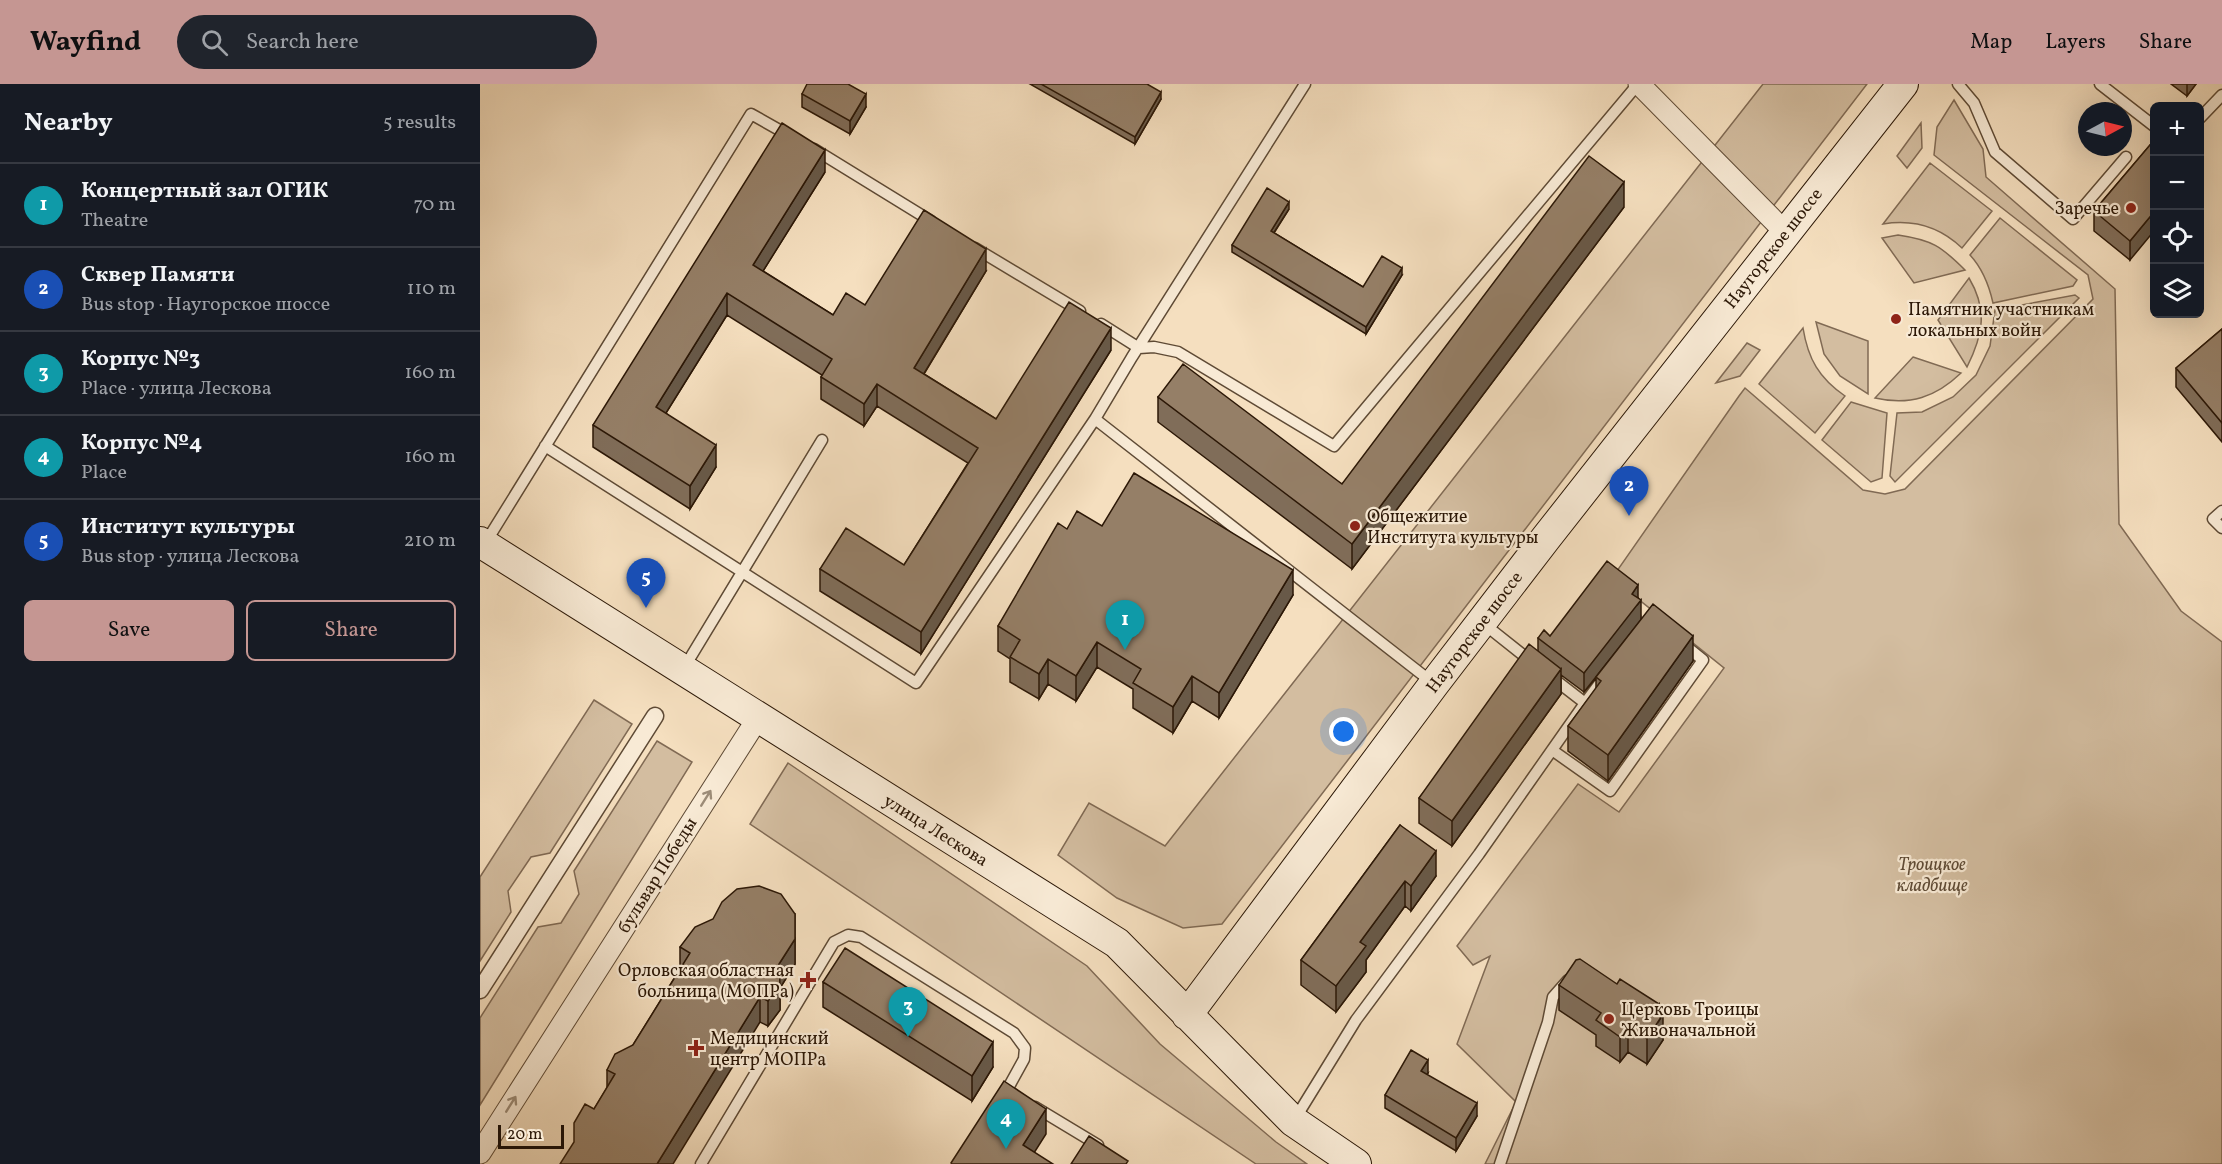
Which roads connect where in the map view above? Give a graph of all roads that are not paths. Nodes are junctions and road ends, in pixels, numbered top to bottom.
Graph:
1 (1305, 84) edge
2 (1639, 84) edge
3 (1903, 84) edge
4 (1958, 84) edge
5 (2100, 84) edge
6 (2222, 94) edge
7 (2204, 113) edge
8 (2150, 123) edge
9 (2127, 157) dead end
10 (939, 226) edge
11 (1785, 232) junction
12 (969, 244) edge
13 (1139, 348) junction
14 (1095, 419) junction
15 (822, 440) dead end
16 (545, 446) junction
17 (2222, 511) edge
18 (2222, 528) edge
19 (482, 543) edge
20 (742, 573) junction
21 (1481, 622) junction
22 (1669, 632) edge
23 (1612, 669) edge
24 (682, 670) junction
25 (1434, 684) junction
26 (1585, 702) junction
27 (655, 717) dead end
28 (758, 718) junction
29 (1552, 750) junction
30 (1578, 976) edge
31 (480, 990) edge
32 (1187, 1015) junction
33 (1293, 1121) junction
34 (1109, 1152) edge
35 (480, 1153) edge
36 (701, 1164) edge
37 (1356, 1164) edge
38 (1500, 1164) edge

1 - 13 lane
2 - 11 street
2 - 13 lane
3 - 11 main road, Наугорское шоссе
4 - 9 lane
5 - 8 lane
6 - 7 lane
10 - 16 lane
11 - 21 main road, Наугорское шоссе
12 - 13 lane
13 - 14 lane
14 - 20 lane
14 - 25 lane
15 - 20 lane
16 - 19 lane
16 - 20 lane
17 - 18 lane
19 - 24 main road, улица Лескова
20 - 24 lane
21 - 25 main road, Наугорское шоссе
21 - 26 lane
22 - 29 lane
23 - 26 lane
24 - 28 main road, улица Лескова
25 - 32 main road, Наугорское шоссе
26 - 29 lane
27 - 31 street
28 - 32 main road, улица Лескова
35 -> 28 street, бульвар Победы
29 - 33 lane
30 - 38 lane
32 - 33 main road, улица Лескова
33 - 37 main road, улица Лескова
34 - 36 lane

